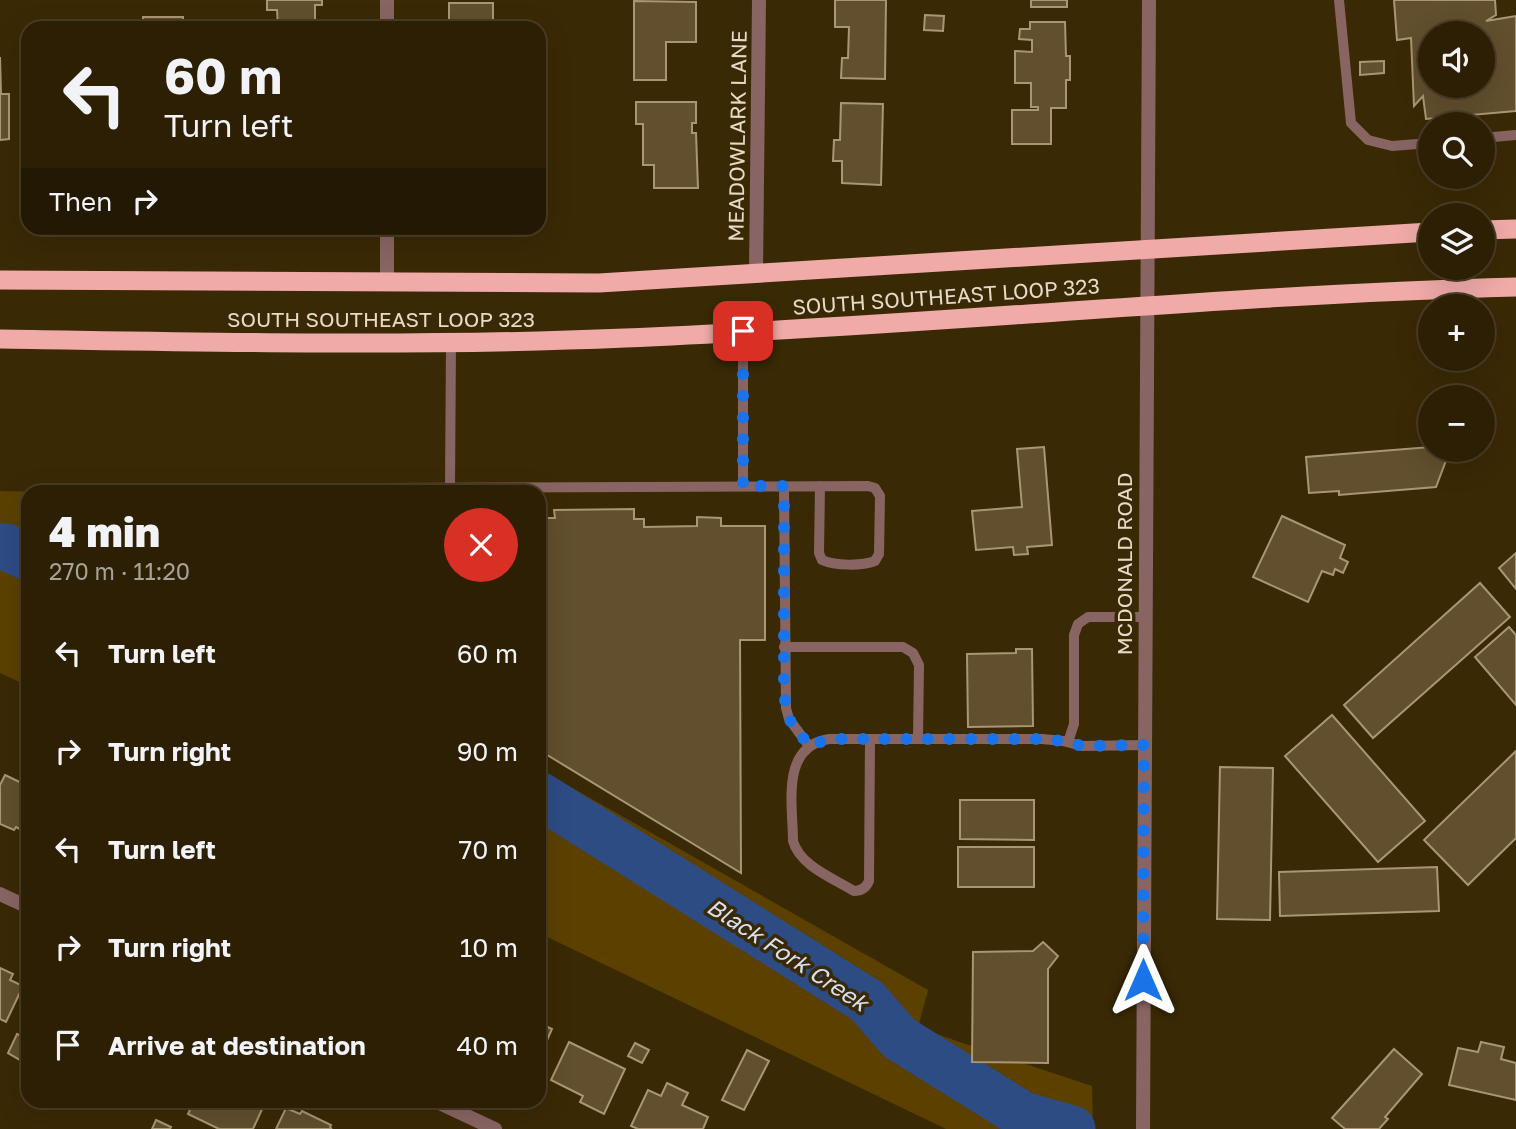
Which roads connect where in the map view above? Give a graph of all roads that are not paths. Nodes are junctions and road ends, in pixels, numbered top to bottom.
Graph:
1 (387, 0) edge
2 (759, 0) edge
3 (1149, 0) edge
4 (1339, 0) edge
5 (387, 21) edge
6 (1516, 135) edge
7 (1495, 137) edge
8 (1418, 144) edge
9 (1516, 229) edge
10 (1495, 230) edge
11 (1418, 233) edge
12 (387, 235) edge
13 (1147, 249) junction
14 (756, 272) junction
15 (0, 280) edge
16 (387, 283) junction
17 (1516, 287) edge
18 (1146, 306) junction
19 (743, 331) junction
20 (0, 339) edge
21 (451, 343) junction
22 (450, 485) edge
23 (743, 486) junction
24 (784, 486) junction
25 (820, 486) junction
26 (546, 487) edge
27 (1145, 617) junction
28 (784, 647) junction
29 (870, 739) junction
30 (918, 739) junction
31 (1068, 742) junction
32 (1144, 745) junction
33 (809, 746) junction
34 (0, 894) edge
35 (21, 904) edge
36 (450, 1108) edge
37 (495, 1129) edge
38 (1143, 1129) edge

1 - 5 street
2 - 14 street, MEADOWLARK LANE
3 - 13 street, MCDONALD ROAD
4 - 8 lane
6 - 7 lane
9 - 10 highway
11 - 13 highway, SOUTH SOUTHEAST LOOP 323
12 - 16 street
13 - 14 highway, SOUTH SOUTHEAST LOOP 323
13 - 18 street, MCDONALD ROAD
14 - 16 highway, SOUTH SOUTHEAST LOOP 323
15 - 16 highway, SOUTH SOUTHEAST LOOP 323
17 - 18 highway, SOUTH SOUTHEAST LOOP 323
18 - 19 highway, SOUTH SOUTHEAST LOOP 323
18 - 27 street, MCDONALD ROAD
19 - 21 highway, SOUTH SOUTHEAST LOOP 323
19 - 23 lane
20 - 21 highway, SOUTH SOUTHEAST LOOP 323
21 - 22 lane
23 - 24 lane
23 - 26 lane
24 - 25 lane
24 - 28 lane
25 - 25 lane
27 - 31 lane
27 - 32 street, MCDONALD ROAD
28 - 30 lane
28 - 33 lane
29 - 30 lane
29 - 33 lane
29 - 33 lane
30 - 31 lane
31 - 32 lane
32 - 38 street, MCDONALD ROAD
34 - 35 street
36 - 37 street

